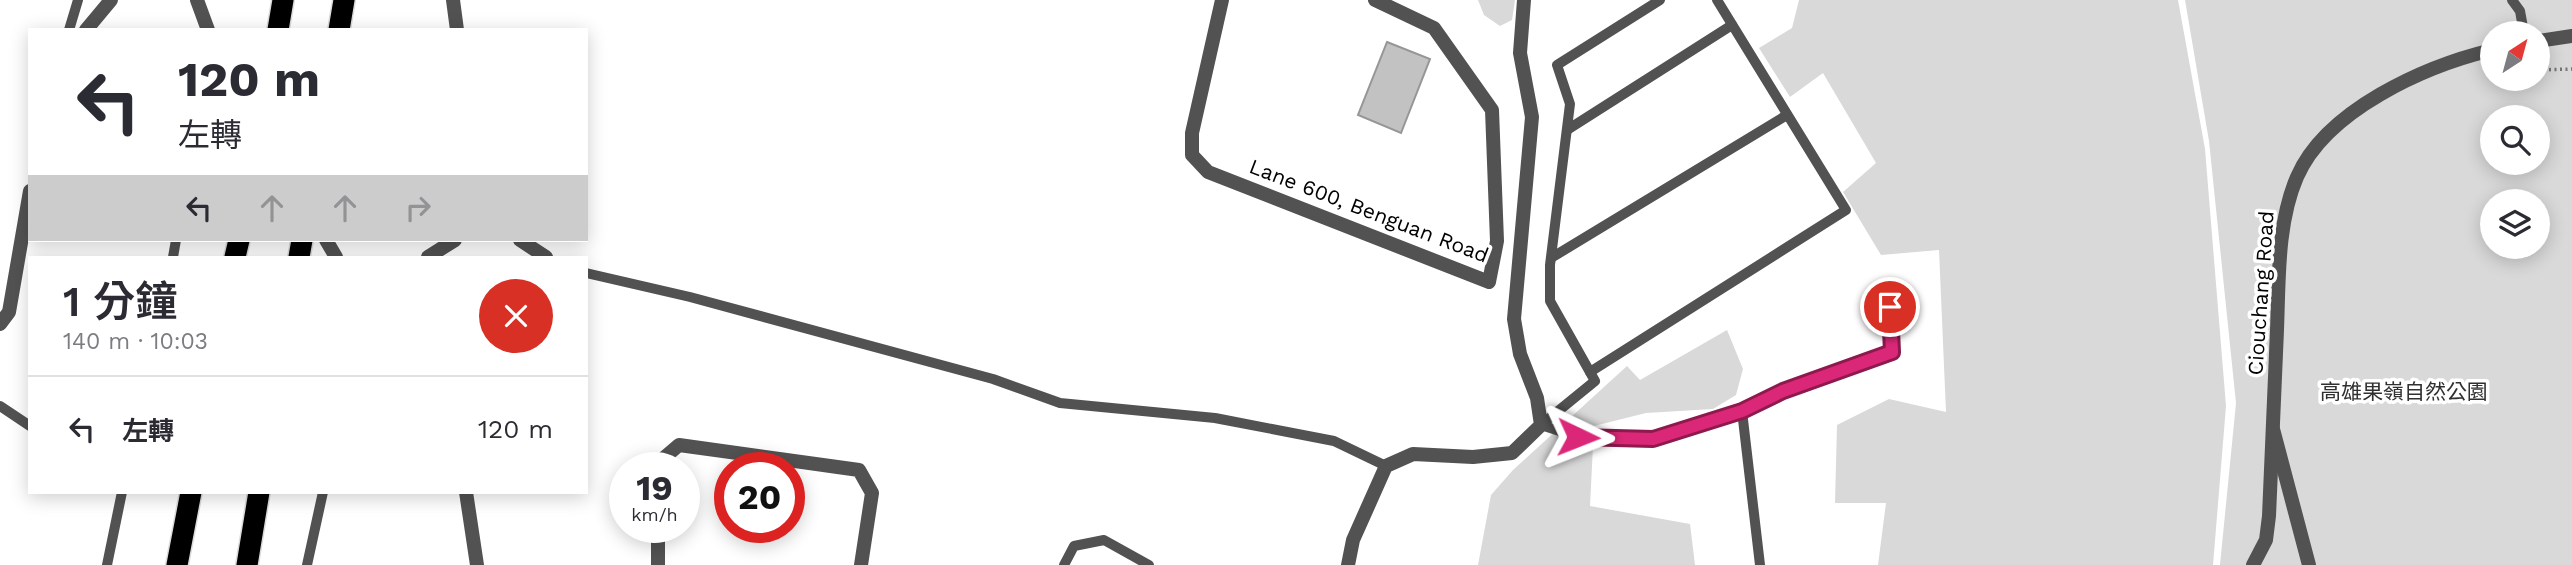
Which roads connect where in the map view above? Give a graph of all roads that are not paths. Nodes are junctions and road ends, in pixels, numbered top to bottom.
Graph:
1 (78, 0) edge
2 (111, 0) edge
3 (197, 0) edge
4 (283, 0) edge
5 (344, 0) edge
6 (453, 0) edge
7 (1222, 0) edge
8 (1375, 0) edge
9 (1524, 0) edge
10 (1660, 0) edge
11 (1717, 0) edge
12 (2512, 0) edge
13 (2522, 21) edge
14 (1732, 24) junction
15 (70, 28) edge
16 (88, 28) edge
17 (207, 28) edge
18 (278, 28) edge
19 (339, 28) edge
20 (457, 28) edge
21 (2572, 36) edge
22 (2550, 39) edge
23 (2480, 54) edge
24 (1787, 114) junction
25 (1567, 130) junction
26 (28, 203) edge
27 (452, 242) edge
28 (523, 242) edge
29 (430, 256) edge
30 (544, 256) edge
31 (1551, 258) junction
32 (588, 273) edge
33 (1890, 285) dead end
34 (0, 324) edge
35 (1590, 372) junction
36 (0, 406) edge
37 (1742, 411) junction
38 (28, 425) edge
39 (1541, 425) junction
40 (2273, 429) junction
41 (671, 452) edge
42 (1386, 466) junction
43 (122, 494) edge
44 (191, 494) edge
45 (259, 494) edge
46 (323, 494) edge
47 (466, 494) edge
48 (658, 543) edge
49 (107, 565) edge
50 (177, 565) edge
51 (247, 565) edge
52 (307, 565) edge
53 (477, 565) edge
54 (658, 565) edge
55 (861, 565) edge
56 (1064, 565) edge
57 (1149, 565) edge
58 (1348, 565) edge
59 (1760, 565) edge
60 (2253, 565) edge
61 (2309, 565) edge

1 - 15 lane
2 - 16 street
3 - 17 street
4 - 18 highway
5 - 19 highway
6 - 20 street
7 - 8 street, Lane 600, Benguan Road
9 - 39 street
10 - 25 lane
11 - 14 lane
12 - 13 lane
14 - 24 lane
14 - 25 lane
21 - 22 street
23 - 40 street, Ciouchang Road
24 - 31 lane
24 - 35 lane
25 - 31 lane
26 - 34 street
27 - 29 street
28 - 30 street
31 - 35 lane
32 - 42 lane
33 - 37 lane
35 - 39 lane
36 - 38 lane
37 - 39 lane
37 - 59 lane
39 - 42 street
40 - 60 street, Ciouchang Road
40 - 61 street
41 - 55 street
42 - 58 street
43 - 49 lane
44 - 50 highway
45 - 51 highway
46 - 52 lane
47 - 53 street
48 - 54 street
56 - 57 lane

